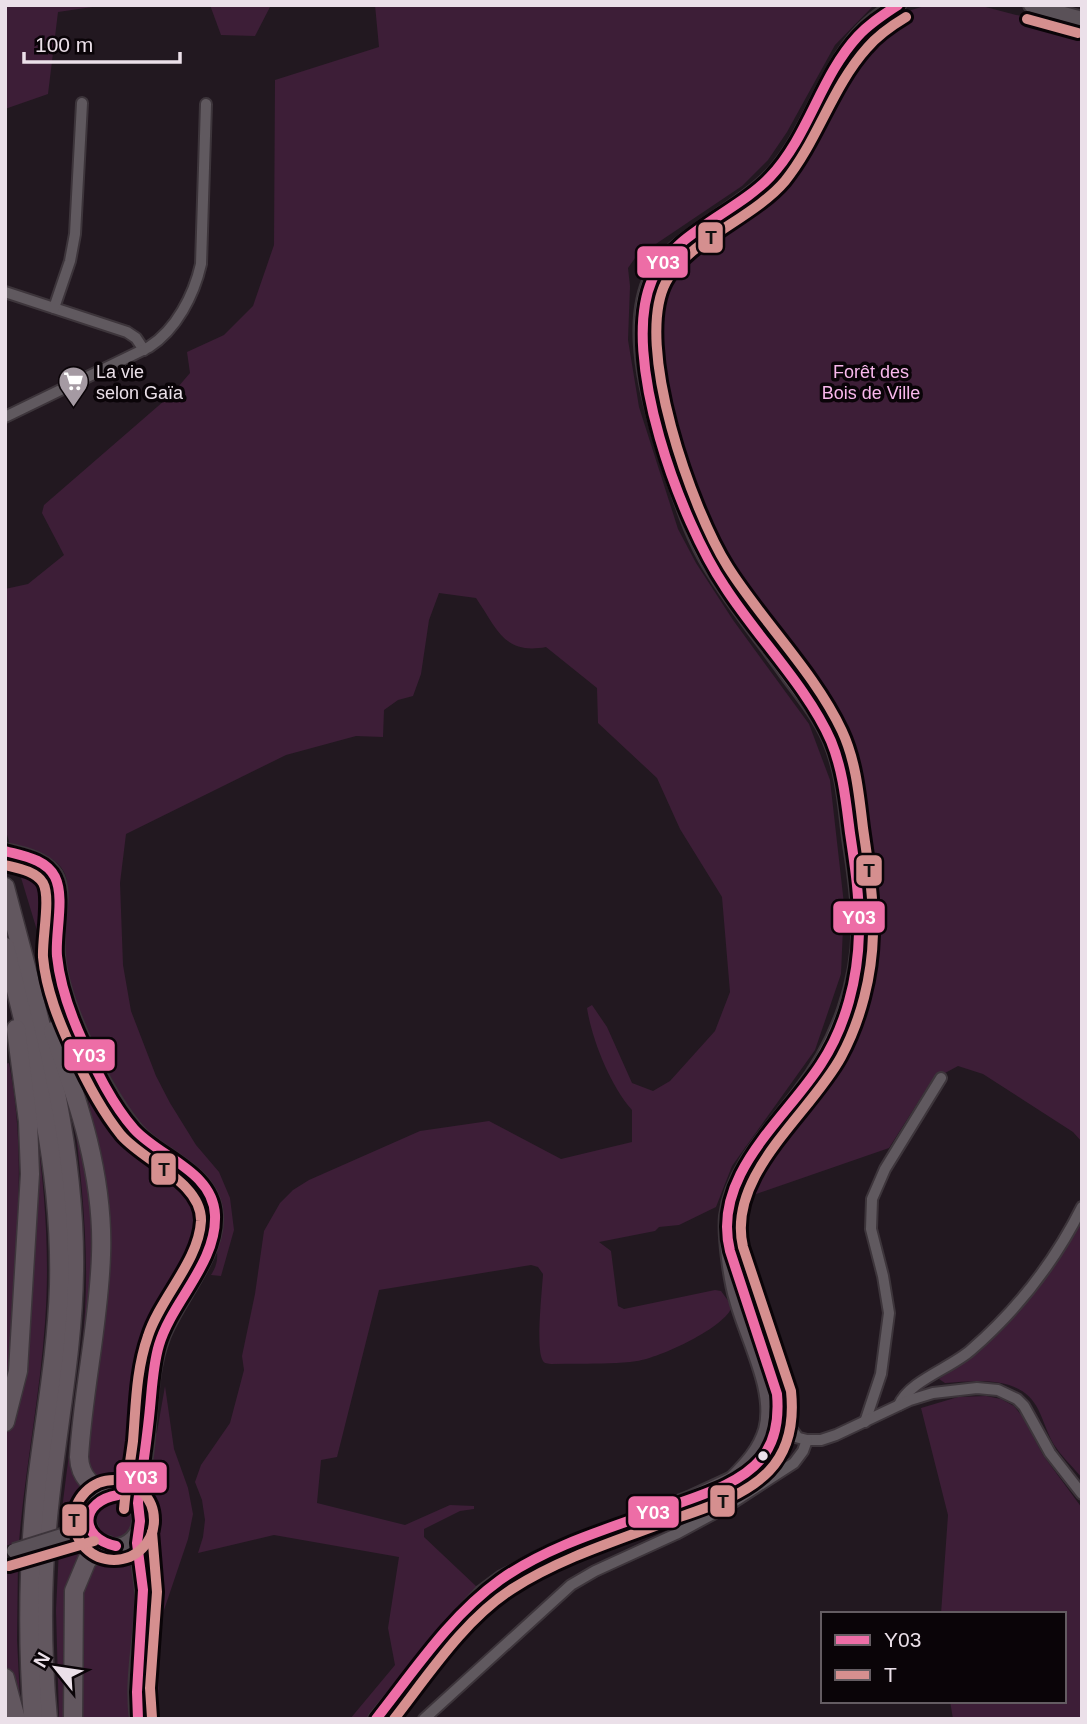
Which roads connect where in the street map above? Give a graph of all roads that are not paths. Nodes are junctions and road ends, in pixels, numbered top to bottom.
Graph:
1 (898, 5) edge
2 (1031, 5) edge
3 (1082, 19) edge
4 (82, 103) dead end
5 (206, 104) dead end
6 (5, 292) edge
7 (54, 308) junction
8 (144, 350) junction
9 (5, 417) edge
10 (10, 852) edge
11 (5, 887) edge
12 (15, 926) junction
13 (5, 948) edge
14 (941, 1078) dead end
15 (1082, 1207) edge
16 (899, 1405) junction
17 (5, 1422) edge
18 (865, 1422) junction
19 (772, 1423) junction
20 (801, 1438) junction
21 (144, 1463) junction
22 (1082, 1494) edge
23 (113, 1495) junction
24 (138, 1510) junction
25 (90, 1528) junction
26 (138, 1531) junction
27 (112, 1546) junction
28 (10, 1552) edge
29 (141, 1577) junction
30 (5, 1678) edge
31 (16, 1719) edge
32 (33, 1719) edge
33 (48, 1719) edge
34 (73, 1719) edge
35 (138, 1719) edge
36 (376, 1719) edge
37 (424, 1719) edge

1 - 19 main road
2 - 3 main road
4 - 7 street
5 - 8 street
6 - 7 street
7 - 8 street
8 - 9 street
10 - 21 main road
11 - 12 highway
12 - 23 highway
12 - 33 highway
13 - 17 highway
13 - 32 highway
14 - 18 street
15 - 16 street
16 - 18 street
16 - 22 street
18 - 20 street
19 - 20 street
19 - 36 main road
20 - 37 street
21 - 23 main road
21 - 24 main road
23 - 24 main road
23 - 25 main road
24 - 26 main road
25 - 27 main road
25 - 28 main road, bridge
26 - 27 main road
26 - 29 main road
27 - 29 main road
27 - 34 highway
29 - 35 main road
30 - 31 highway

